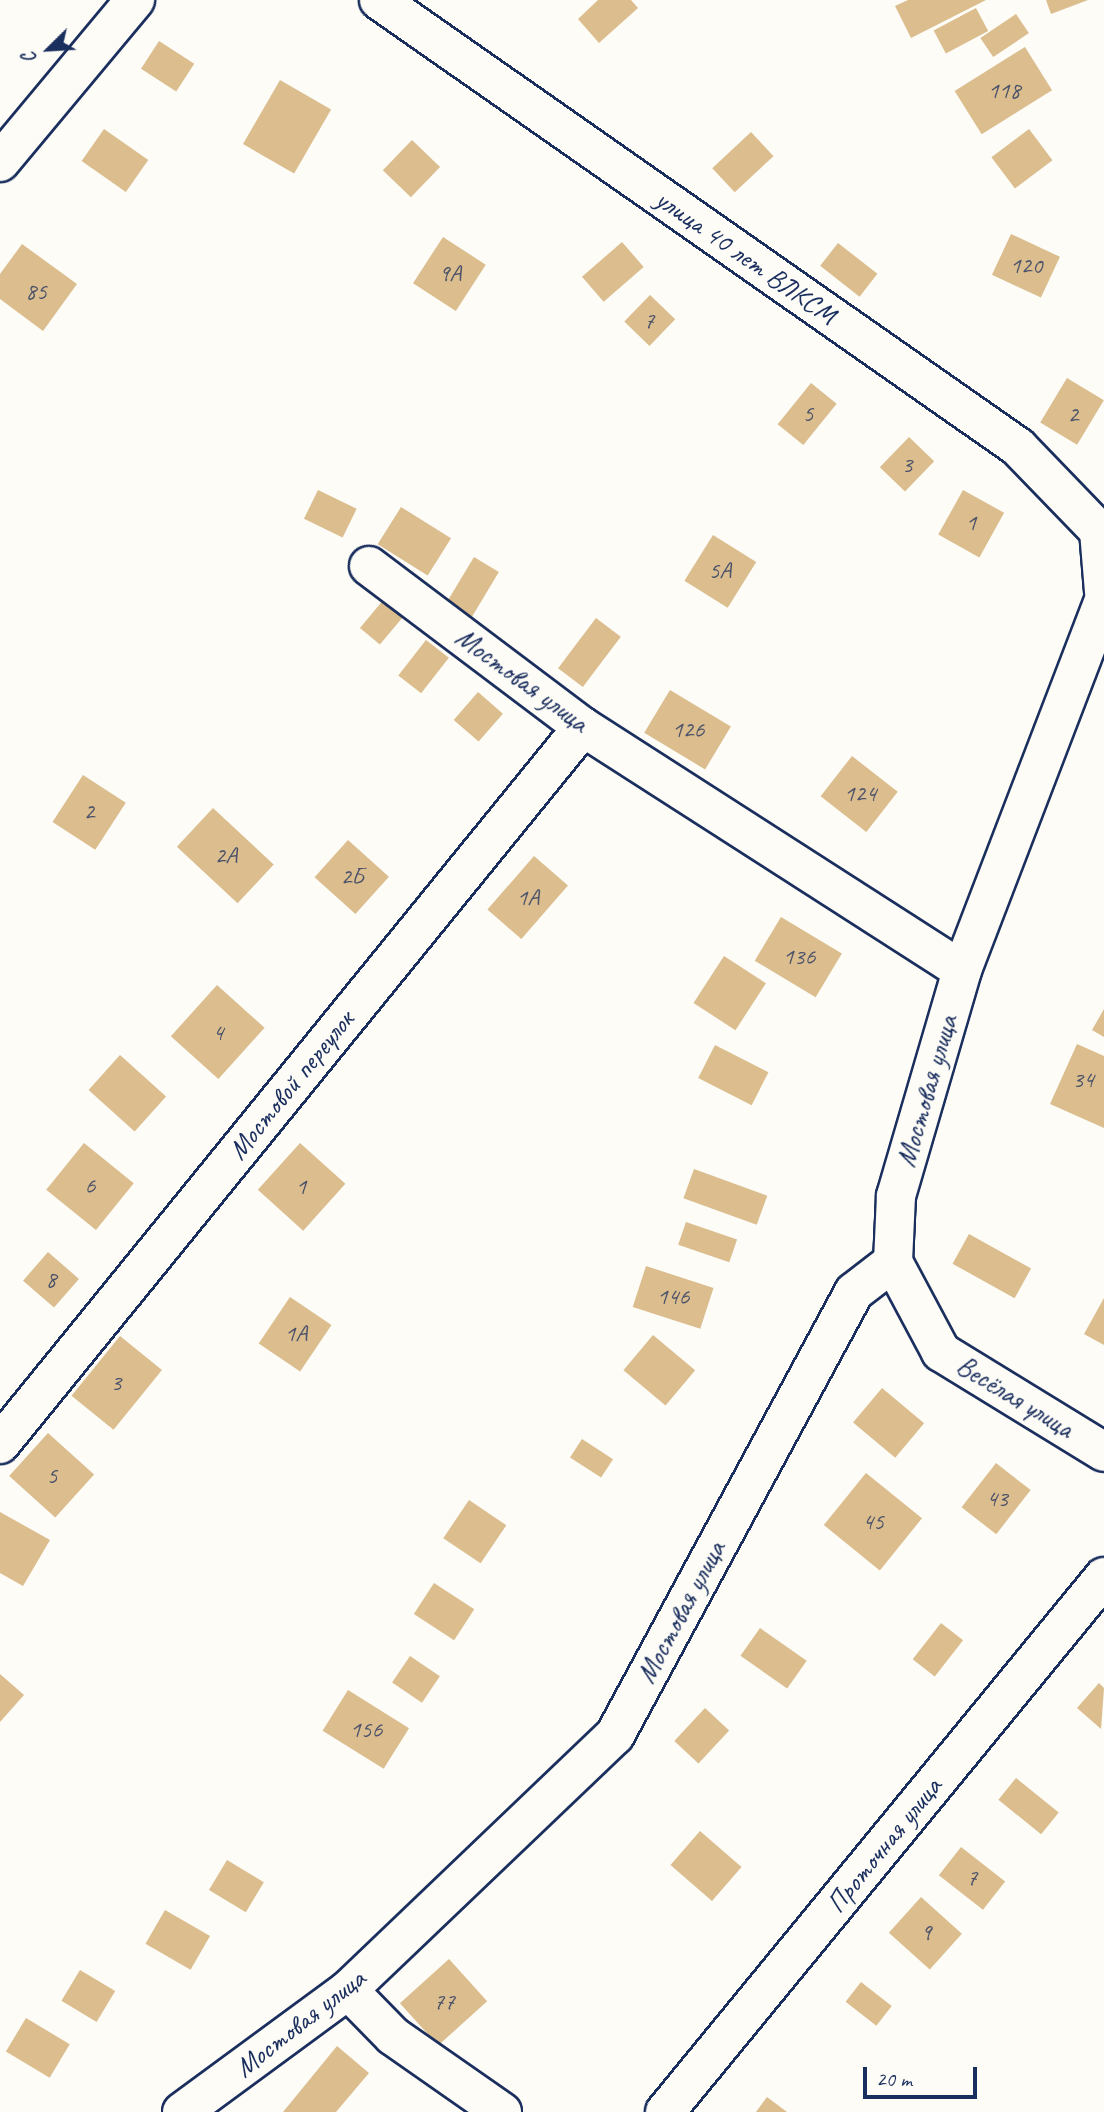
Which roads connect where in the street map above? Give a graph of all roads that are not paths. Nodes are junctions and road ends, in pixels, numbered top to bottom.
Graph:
1 (135, 0) edge
2 (379, 0) edge
3 (0, 162) edge
4 (1102, 529) edge
5 (369, 566) dead end
6 (1104, 592) edge
7 (1104, 601) edge
8 (583, 727) junction
9 (962, 970) junction
10 (893, 1262) junction
11 (0, 1444) edge
12 (1104, 1452) edge
13 (1104, 1577) edge
14 (348, 1990) junction
15 (182, 2112) edge
16 (502, 2112) edge
17 (665, 2112) edge

1 - 3 street
2 - 4 street, улица 40 лет ВЛКСМ
4 - 6 street
5 - 8 street, Мостовая улица
7 - 9 street, Мостовая улица
8 - 9 street, Мостовая улица
8 - 11 street, Мостовой переулок
9 - 10 street, Мостовая улица
10 - 12 street, Весёлая улица
10 - 14 street, Мостовая улица
13 - 17 street, Проточная улица
14 - 15 street, Мостовая улица
14 - 16 street

